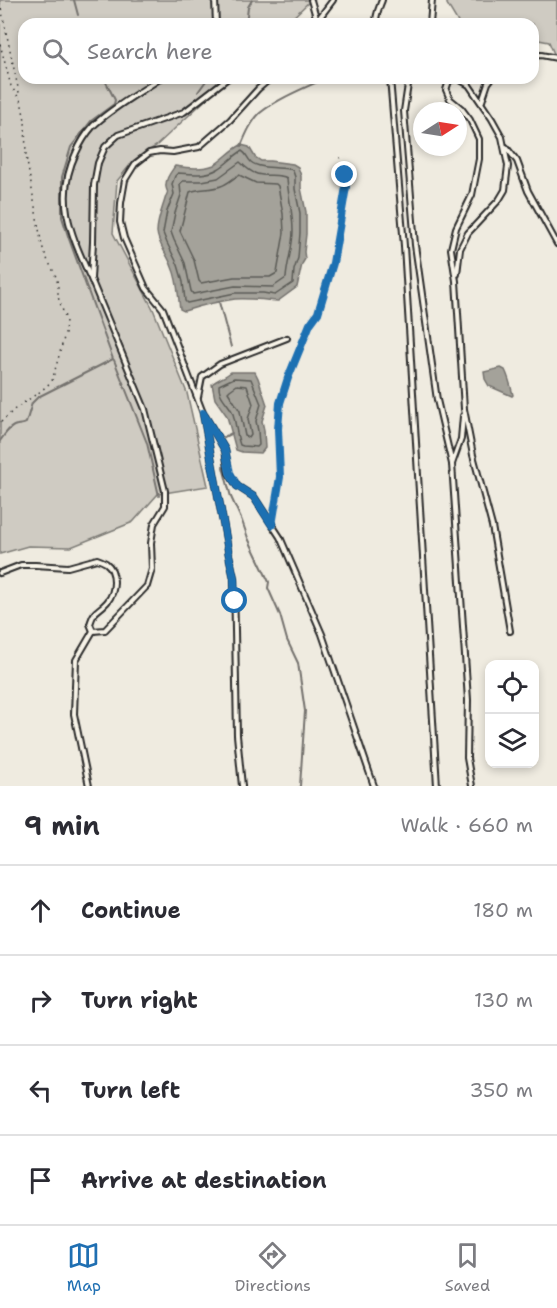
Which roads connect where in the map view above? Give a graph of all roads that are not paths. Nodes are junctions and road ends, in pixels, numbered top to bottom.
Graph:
1 (215, 0) edge
2 (311, 0) edge
3 (333, 0) edge
4 (382, 0) edge
5 (432, 0) edge
6 (216, 18) edge
7 (316, 18) edge
8 (320, 18) edge
9 (376, 18) edge
10 (430, 18) edge
11 (539, 55) edge
12 (557, 58) edge
13 (152, 84) edge
14 (220, 84) edge
15 (264, 84) edge
16 (390, 84) edge
17 (408, 84) edge
18 (449, 84) edge
19 (467, 84) edge
20 (488, 84) edge
21 (481, 102) junction
22 (505, 146) junction
23 (557, 244) edge
24 (91, 279) junction
25 (456, 281) junction
26 (287, 338) dead end
27 (197, 398) junction
28 (464, 409) junction
29 (203, 413) junction
30 (452, 464) junction
31 (0, 573) edge
32 (93, 631) junction
33 (510, 631) dead end
34 (89, 786) edge
35 (242, 786) edge
36 (374, 786) edge
37 (437, 786) edge
38 (472, 786) edge

1 - 6 lane
2 - 7 lane
3 - 8 lane
4 - 9 lane
5 - 10 lane
11 - 12 lane
13 - 24 lane
14 - 24 lane
15 - 27 lane
16 - 37 lane
17 - 30 lane
18 - 25 lane
19 - 21 lane
20 - 21 lane
21 - 22 lane
22 - 23 lane
22 - 25 lane
24 - 32 lane
25 - 28 lane
26 - 27 lane
27 - 29 lane
28 - 30 lane
28 - 33 lane
29 - 35 lane
29 - 36 lane
30 - 38 lane
31 - 32 lane
32 - 34 lane

